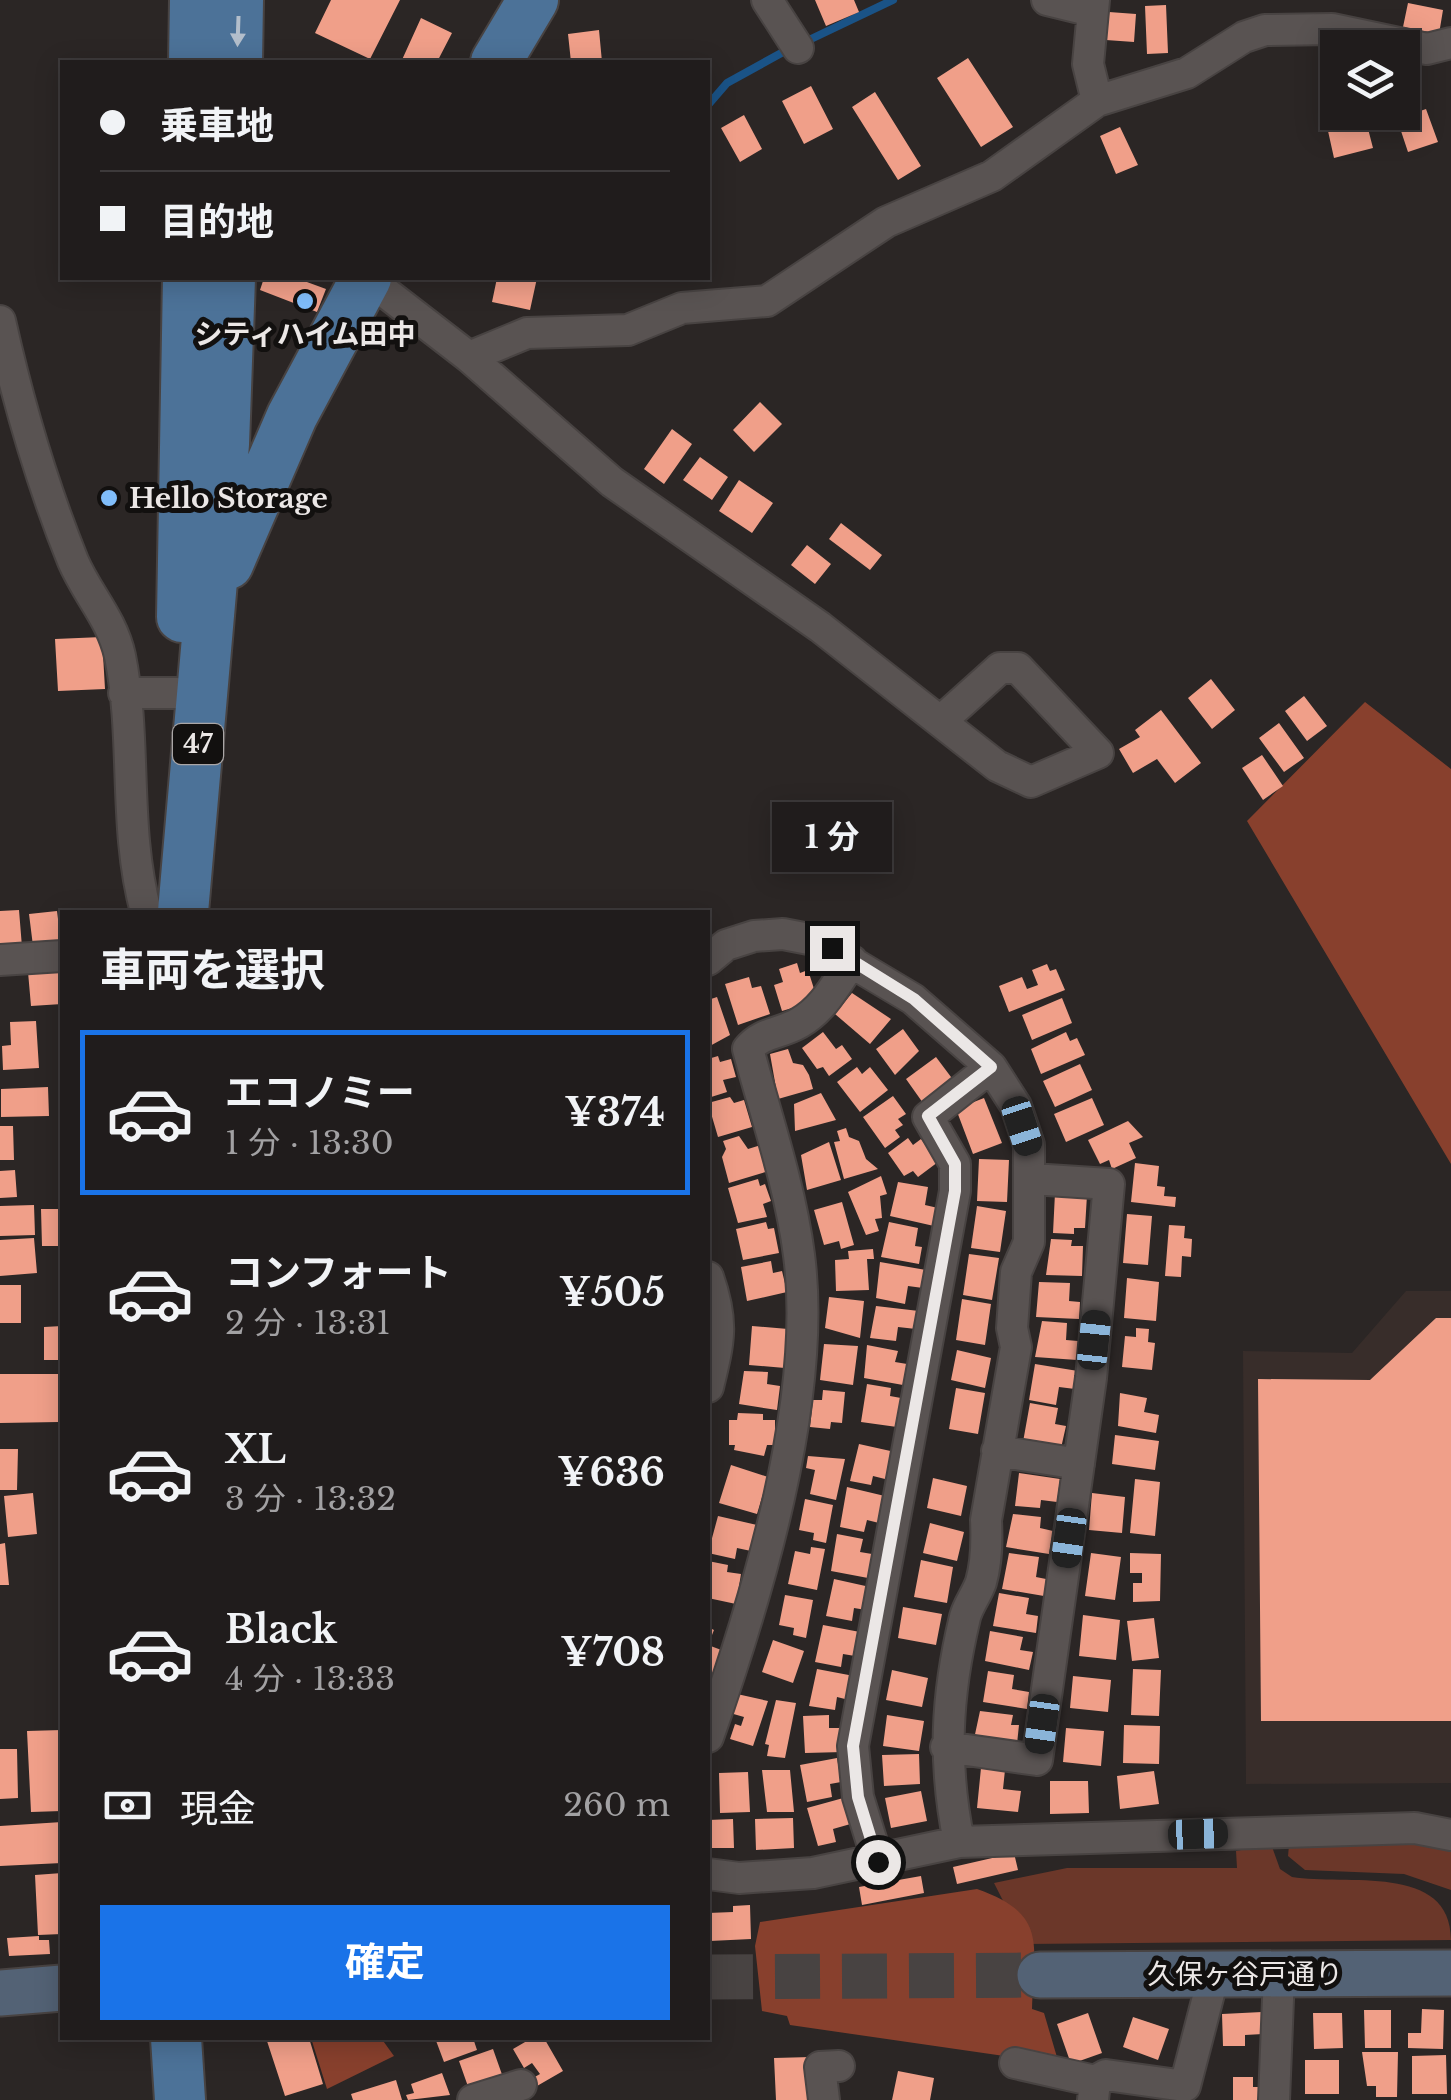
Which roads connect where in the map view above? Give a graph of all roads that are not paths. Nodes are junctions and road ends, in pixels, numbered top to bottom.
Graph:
1 (196, 0) edge
2 (238, 0) edge
3 (533, 0) edge
4 (1046, 0) edge
5 (777, 3) edge
6 (1093, 6) edge
7 (1451, 44) edge
8 (798, 48) dead end
9 (194, 60) edge
10 (236, 60) edge
11 (497, 60) edge
12 (1097, 101) junction
13 (188, 280) edge
14 (230, 280) edge
15 (364, 280) edge
16 (367, 280) edge
17 (0, 321) edge
18 (469, 357) junction
19 (228, 448) junction
20 (197, 615) junction
21 (178, 692) junction
22 (124, 693) junction
23 (941, 721) junction
24 (184, 895) edge
25 (146, 910) edge
26 (60, 956) edge
27 (710, 958) edge
28 (0, 960) edge
29 (852, 961) junction
30 (991, 1067) junction
31 (1032, 1179) junction
32 (710, 1283) edge
33 (710, 1379) edge
34 (997, 1451) junction
35 (1079, 1464) junction
36 (710, 1731) edge
37 (946, 1747) junction
38 (1451, 1835) edge
39 (960, 1842) junction
40 (878, 1862) junction
41 (710, 1874) edge
42 (1451, 1973) edge
43 (1214, 1974) junction
44 (1279, 1974) junction
45 (1040, 1975) tunnel mouth
46 (60, 1988) edge
47 (0, 1993) edge
48 (176, 2040) edge
49 (1015, 2063) dead end
50 (839, 2066) dead end
51 (521, 2085) dead end
52 (1094, 2090) edge
53 (180, 2100) edge
54 (473, 2100) edge
55 (824, 2100) edge
56 (1274, 2100) edge

1 - 9 main road
2 -> 10 main road
3 - 11 main road
4 - 6 street
5 - 8 street
6 - 12 street
7 - 12 street
12 - 18 street
13 - 19 main road, 47
14 - 19 main road, 47
15 - 19 main road, 47
16 - 18 street
17 - 22 street
18 - 23 street
19 - 20 main road, 47
19 - 20 main road, 47
20 - 21 main road, 47
20 - 24 main road, 47
21 - 22 street
21 - 24 main road, 47
22 - 25 street
23 - 23 street
26 - 28 street
27 - 29 street
29 - 30 street
29 - 36 street
30 - 31 street
30 - 40 street
31 - 34 street
31 - 35 street
32 - 33 street
34 - 35 street
34 - 37 street
35 - 37 street
37 - 39 street
38 - 39 street
39 - 40 street
40 - 41 street
42 - 44 street, 久保ヶ谷戸通り
43 - 44 street, 久保ヶ谷戸通り
43 - 45 street, 久保ヶ谷戸通り
43 - 52 street
44 - 56 street
46 - 47 street
48 - 53 main road
49 - 52 street
50 - 55 street
51 - 54 street

